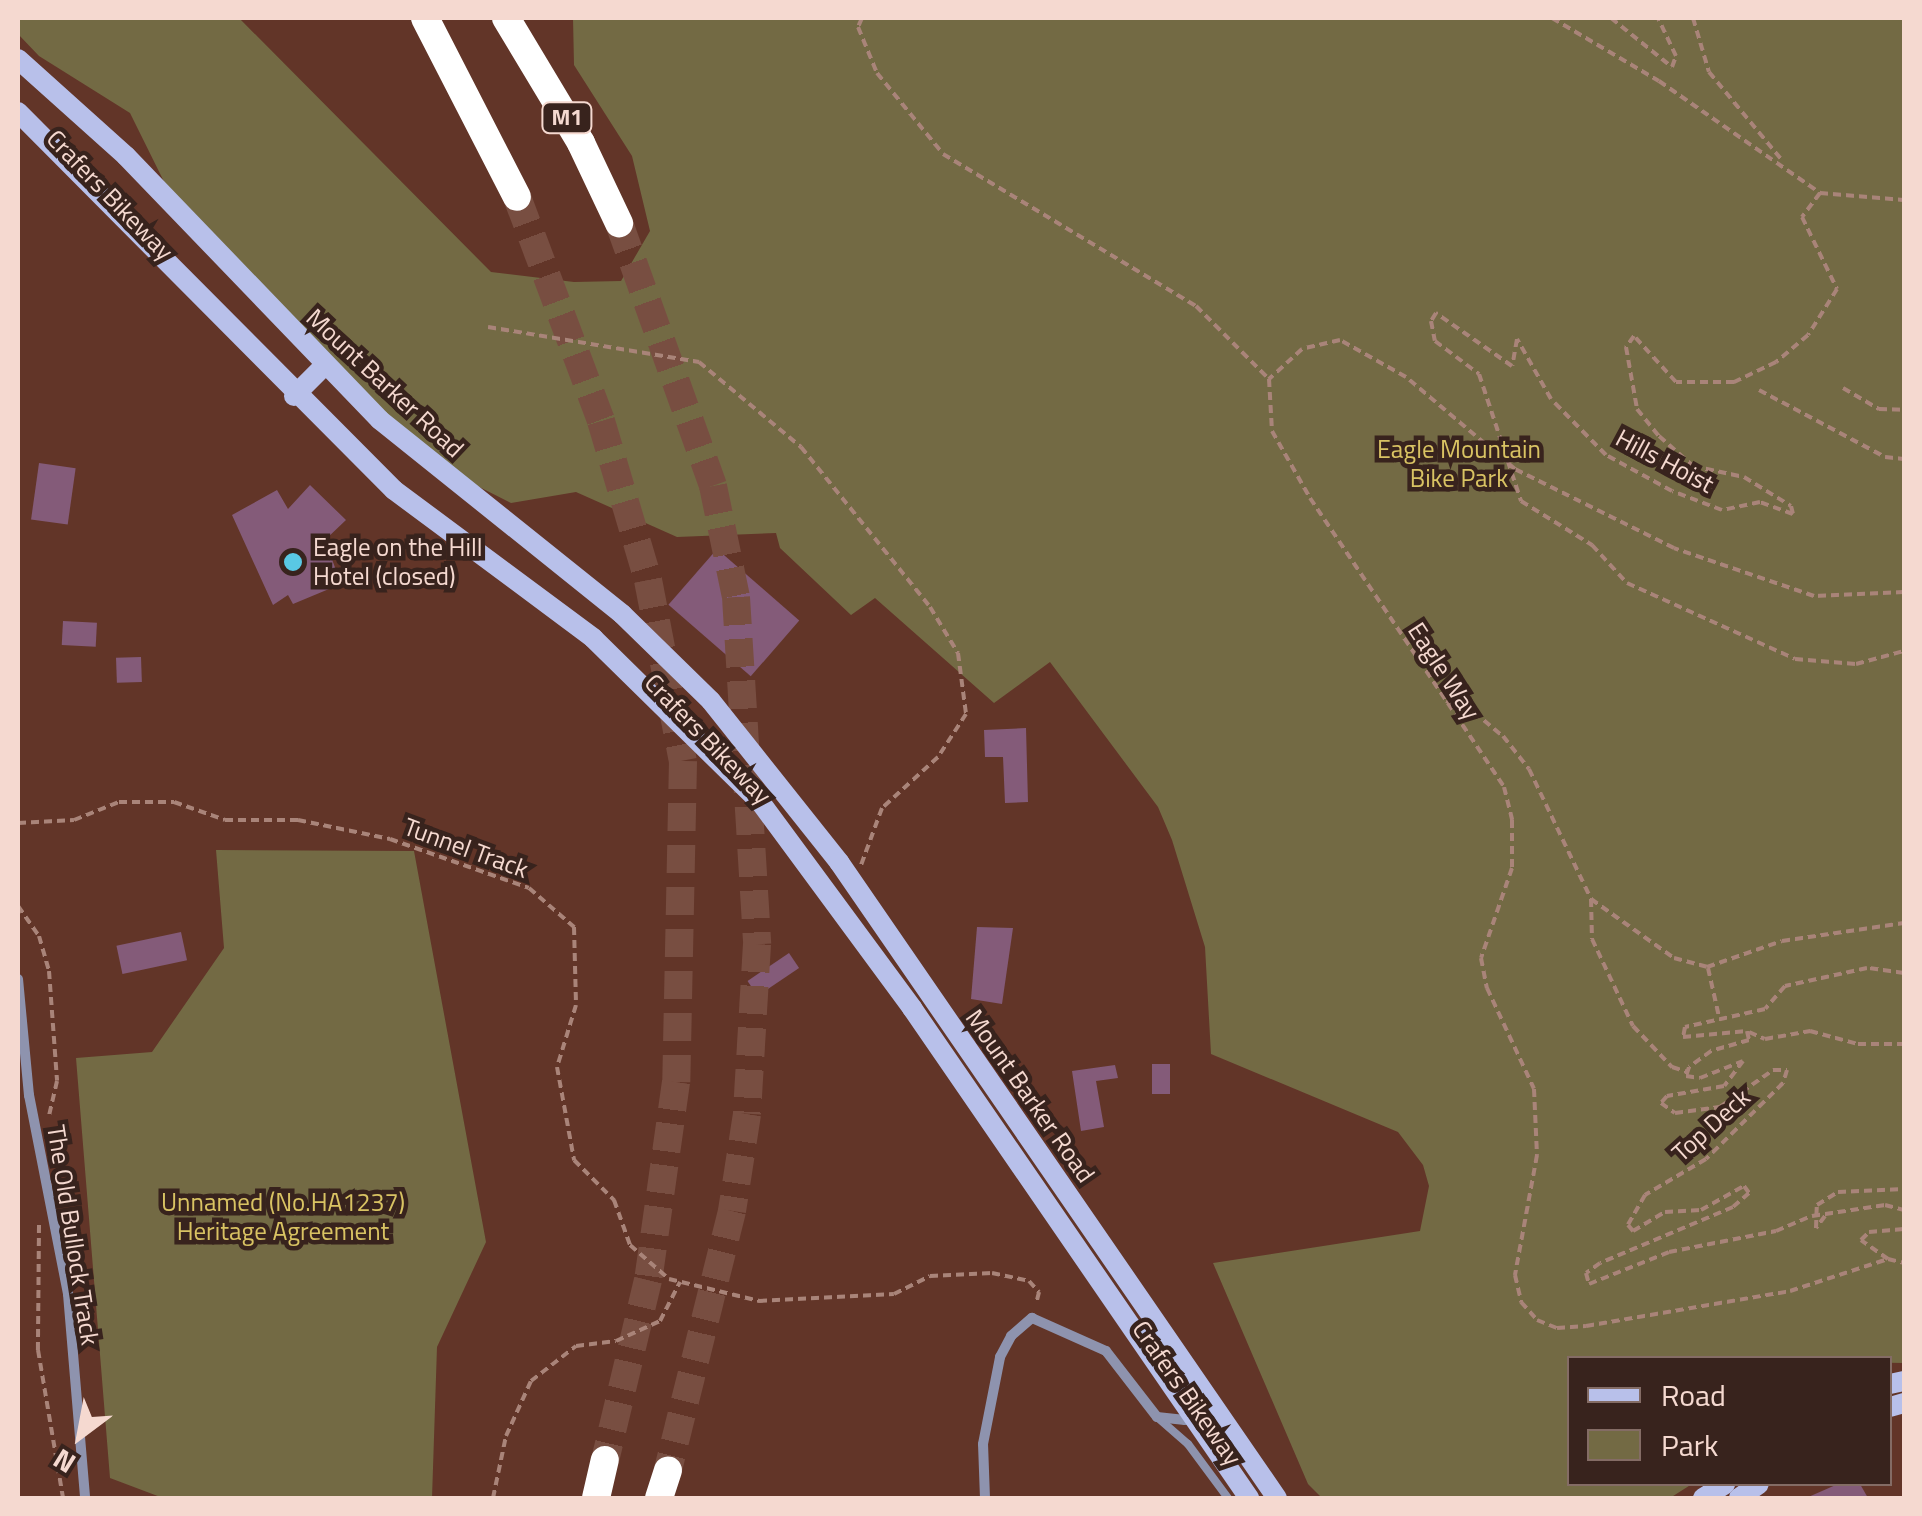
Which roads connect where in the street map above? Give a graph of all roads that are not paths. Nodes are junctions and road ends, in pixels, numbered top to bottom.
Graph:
1 (425, 18) edge
2 (506, 18) edge
3 (18, 59) edge
4 (18, 112) edge
5 (517, 196) tunnel mouth
6 (619, 223) tunnel mouth
7 (324, 366) junction
8 (294, 396) junction
9 (732, 727) junction
10 (711, 748) junction
11 (18, 979) edge
12 (1214, 1407) junction
13 (1157, 1417) junction
14 (1194, 1418) junction
15 (604, 1460) tunnel mouth
16 (668, 1470) tunnel mouth
17 (85, 1498) edge
18 (596, 1498) edge
19 (660, 1498) edge
20 (985, 1498) edge
21 (1228, 1498) edge
22 (1250, 1498) edge
23 (1277, 1498) edge

1 - 5 highway
2 - 6 highway, M1
3 - 7 main road, Mount Barker Road
4 - 8 main road, Mount Barker Road
7 - 8 main road
7 - 9 main road, Mount Barker Road
8 - 10 main road, Mount Barker Road
9 - 10 main road
9 - 12 main road, Mount Barker Road
10 - 14 main road, Mount Barker Road
11 - 17 street, The Old Bullock Track
12 - 14 street
12 - 23 main road, Mount Barker Road
13 - 14 street
13 - 20 street
13 - 21 lane
14 - 22 main road, Mount Barker Road
15 - 18 highway
16 - 19 highway

